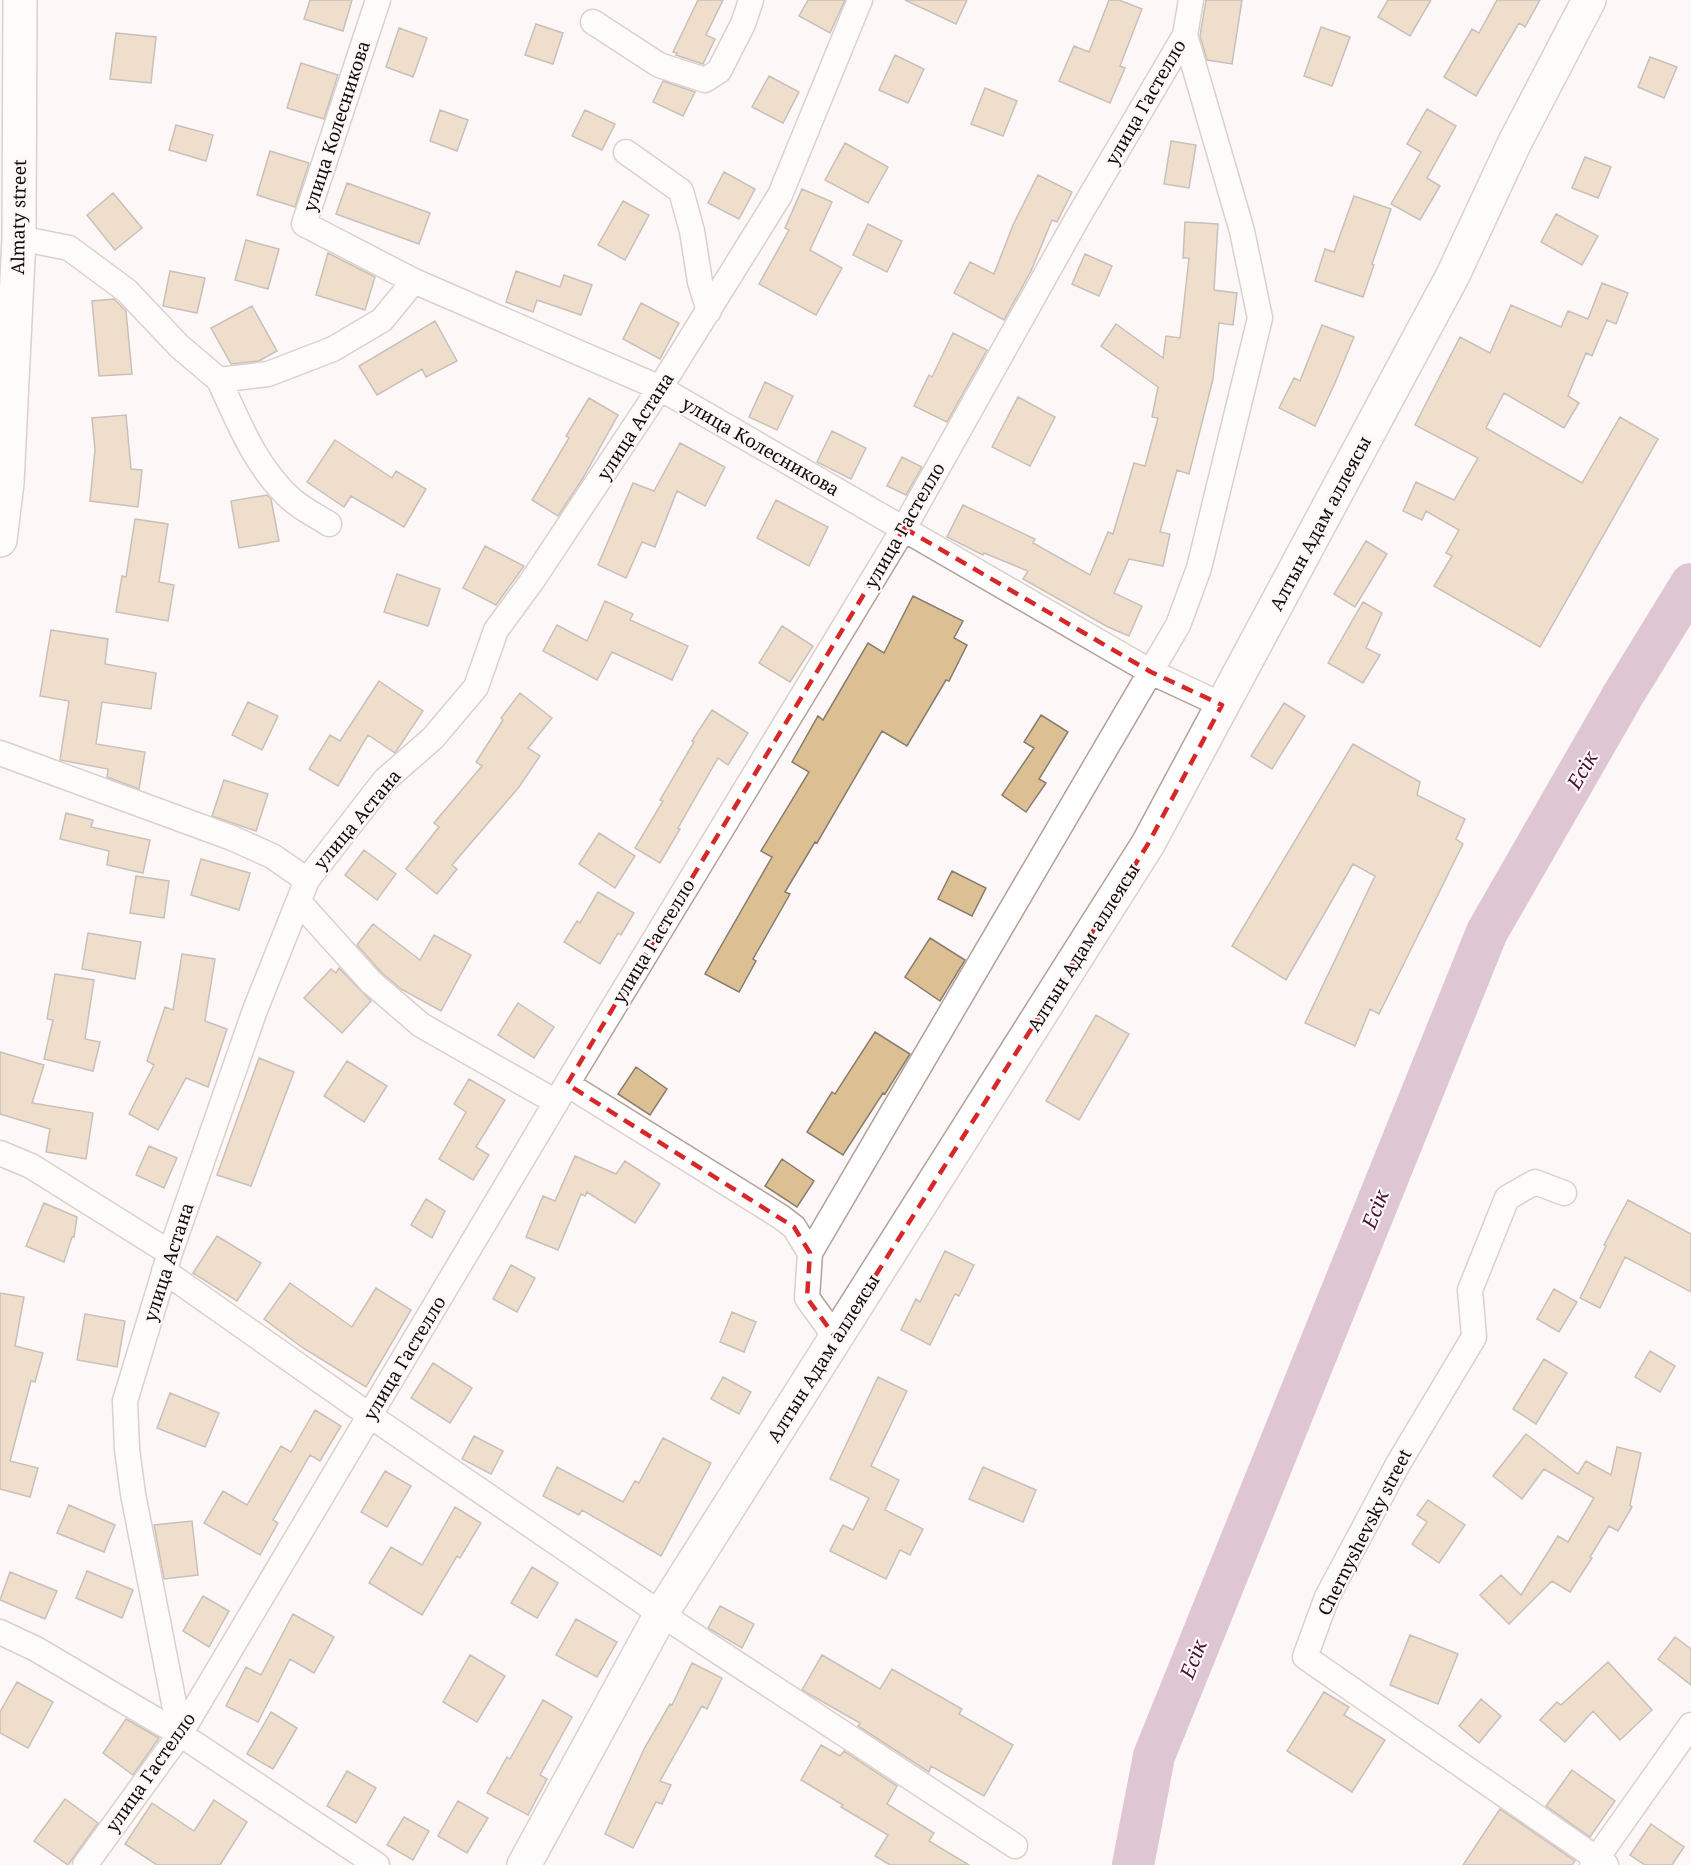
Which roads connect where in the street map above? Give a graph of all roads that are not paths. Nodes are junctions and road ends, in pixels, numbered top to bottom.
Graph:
1 (20, 0) edge
2 (378, 0) edge
3 (751, 0) edge
4 (860, 0) edge
5 (1191, 0) edge
6 (1589, 0) edge
7 (594, 22) dead end
8 (1185, 35) junction
9 (626, 152) dead end
10 (19, 238) junction
11 (414, 281) junction
12 (709, 311) junction
13 (219, 380) junction
14 (660, 388) junction
15 (329, 524) dead end
16 (904, 528) junction
17 (0, 540) edge
18 (1151, 672) junction
19 (1222, 705) junction
20 (0, 753) edge
21 (303, 891) junction
22 (562, 1093) junction
23 (0, 1153) edge
24 (1564, 1193) dead end
25 (810, 1253) junction
26 (167, 1262) junction
27 (836, 1338) junction
28 (369, 1415) junction
29 (661, 1614) junction
30 (0, 1632) edge
31 (1691, 1725) edge
32 (180, 1734) junction
33 (1016, 1846) dead end
34 (1598, 1863) edge
35 (84, 1865) edge
36 (378, 1865) edge
37 (524, 1865) edge

1 - 10 main road, Almaty street
2 - 11 street, улица Колесникова
3 - 7 street
4 - 12 street, улица Астана
5 - 8 street, улица Гастелло
6 - 19 main road, Алтын Адам аллеясы
8 - 16 street, улица Гастелло
8 - 18 street
9 - 12 street
10 - 13 street
10 - 17 main road, Almaty street
11 - 13 street
11 - 14 street, улица Колесникова
12 - 14 street, улица Астана
13 - 15 street
14 - 16 street, улица Колесникова
14 - 21 street, улица Астана
16 - 18 street, улица Колесникова
16 - 22 street, улица Гастелло
18 - 19 street, улица Колесникова
18 - 25 street
19 - 27 main road, Алтын Адам аллеясы
20 - 21 street
21 - 22 street
21 - 26 street, улица Астана
22 - 25 street
22 - 28 street, улица Гастелло
23 - 26 street
24 - 34 street, Chernyshevsky street
25 - 27 street
26 - 28 street
26 - 32 street, улица Астана
27 - 29 main road, Алтын Адам аллеясы
28 - 29 street
28 - 32 street, улица Гастелло
29 - 33 street
29 - 37 main road, Алтын Адам аллеясы
30 - 32 street
31 - 34 street
32 - 35 street, улица Гастелло
32 - 36 street

